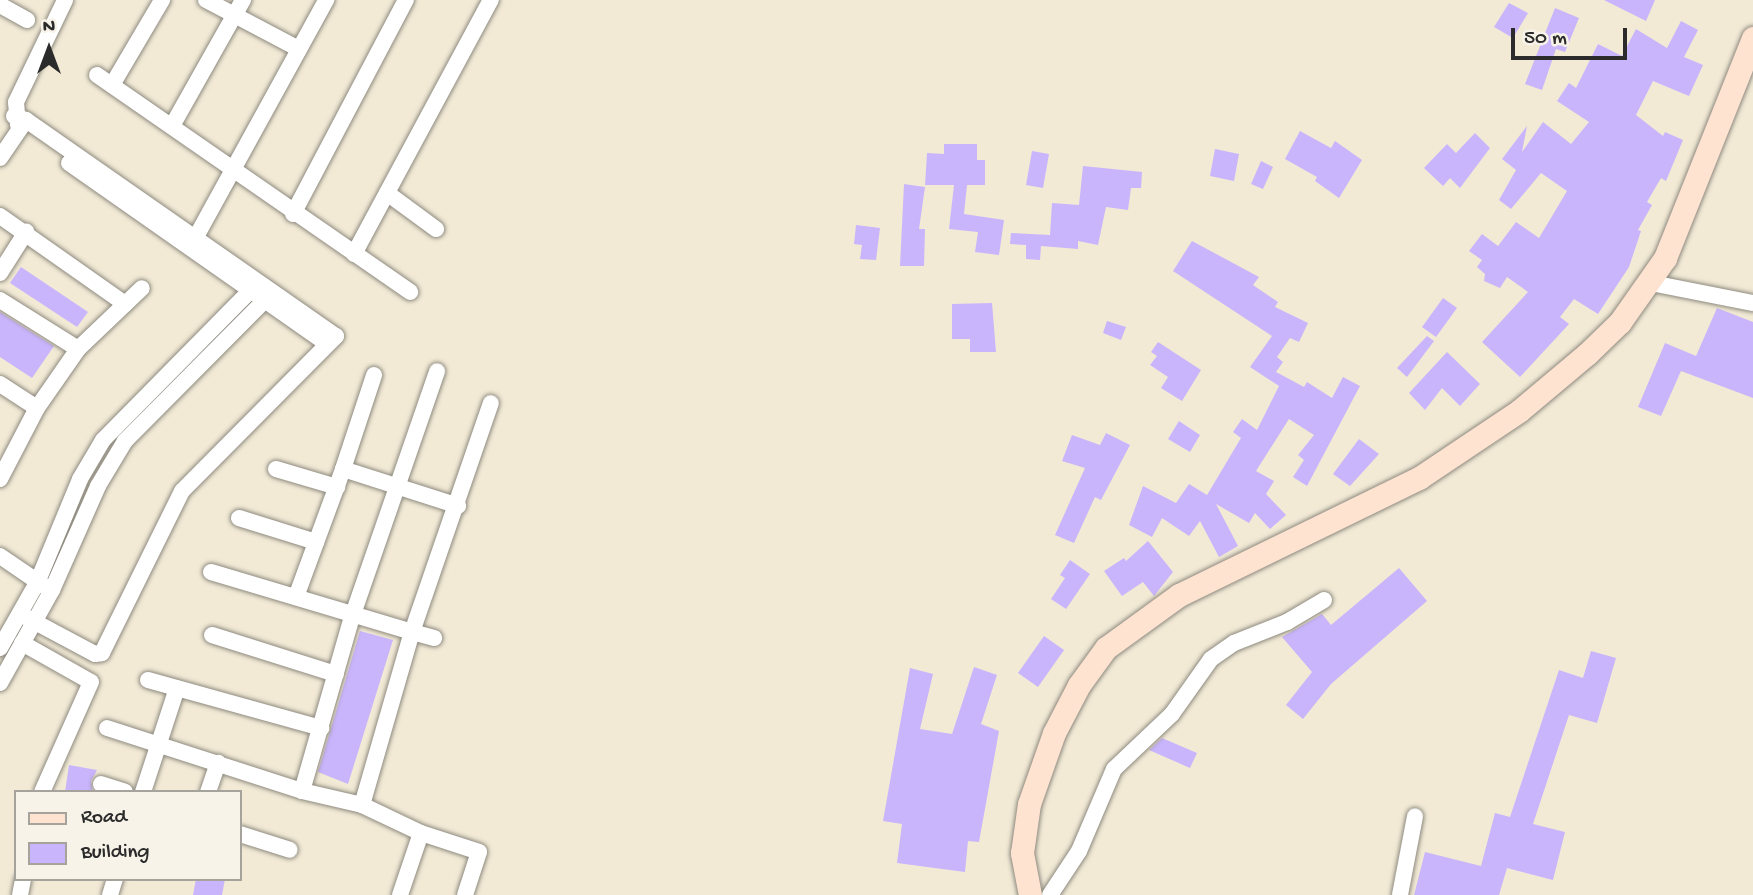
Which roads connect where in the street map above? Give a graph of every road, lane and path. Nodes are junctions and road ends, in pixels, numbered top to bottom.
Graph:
1 (65, 0) edge
2 (162, 0) edge
3 (206, 0) edge
4 (243, 0) edge
5 (326, 0) edge
6 (406, 0) edge
7 (491, 0) edge
8 (0, 5) edge
9 (235, 16) junction
10 (27, 20) dead end
11 (1753, 38) edge
12 (299, 49) junction
13 (97, 75) dead end
14 (112, 85) junction
15 (20, 121) junction
16 (172, 125) junction
17 (0, 158) edge
18 (235, 171) junction
19 (387, 193) junction
20 (293, 214) junction
21 (0, 216) edge
22 (436, 229) dead end
23 (26, 232) junction
24 (193, 244) junction
25 (354, 254) junction
26 (2, 268) edge
27 (1657, 284) junction
28 (142, 288) dead end
29 (261, 292) junction
30 (410, 292) dead end
31 (0, 300) edge
32 (1753, 303) edge
33 (125, 304) junction
34 (78, 349) junction
35 (437, 371) dead end
36 (374, 375) dead end
37 (0, 384) edge
38 (491, 403) dead end
39 (37, 408) junction
40 (4, 460) edge
41 (276, 469) dead end
42 (343, 470) junction
43 (0, 479) edge
44 (399, 485) junction
45 (337, 487) junction
46 (458, 506) junction
47 (239, 518) dead end
48 (316, 542) junction
49 (0, 556) edge
50 (211, 572) dead end
51 (45, 586) junction
52 (296, 597) junction
53 (1324, 600) dead end
54 (352, 617) junction
55 (27, 618) junction
56 (412, 632) junction
57 (212, 635) dead end
58 (434, 638) dead end
59 (22, 643) junction
60 (0, 648) edge
61 (336, 674) junction
62 (148, 680) dead end
63 (0, 683) edge
64 (177, 688) junction
65 (107, 728) dead end
66 (321, 728) junction
67 (159, 743) junction
68 (218, 763) junction
69 (101, 784) dead end
70 (43, 790) edge
71 (119, 790) edge
72 (144, 790) edge
73 (209, 790) edge
74 (302, 791) junction
75 (362, 805) junction
76 (1415, 816) dead end
77 (421, 833) junction
78 (242, 835) edge
79 (290, 850) dead end
80 (400, 895) edge
81 (465, 895) edge
82 (1030, 895) edge
83 (1050, 895) edge
84 (1400, 895) edge

1 - 15 street
2 - 14 street
3 - 9 street
4 - 9 street
5 - 12 street
6 - 20 street
7 - 19 street
8 - 10 street
9 - 12 street
9 - 16 street
11 - 27 street
12 - 18 street
13 - 14 street
14 - 16 street
15 - 17 street
15 - 24 street
16 - 18 street
18 - 20 street
18 - 24 street
19 - 22 street
19 - 25 street
20 - 25 street
21 - 23 street
23 - 26 street
23 - 33 street
24 - 29 street
25 - 30 street
27 - 32 street
27 - 82 street
28 - 33 street
29 - 51 street
29 - 55 street
31 - 34 street
33 - 34 street
34 - 39 street
35 - 44 street
36 - 42 street
37 - 39 street
38 - 46 street
39 - 40 street
40 - 43 street
41 - 45 street
42 - 44 street
42 - 45 street
44 - 46 street
44 - 54 street
45 - 48 street
46 - 56 street
47 - 48 street
48 - 52 street
49 - 51 street
50 - 52 street
51 - 55 street
52 - 54 street
53 - 83 street
54 - 56 street
54 - 61 street
55 - 59 street
55 - 60 street
56 - 58 street
56 - 75 street
57 - 61 street
59 - 63 street
59 - 70 street
61 - 66 street
62 - 64 street
64 - 66 street
64 - 67 street
65 - 67 street
66 - 74 street
67 - 68 street
67 - 72 street
68 - 73 street
68 - 74 street
69 - 71 street
74 - 75 street
75 - 77 street
76 - 84 street
77 - 80 street
77 - 81 street
78 - 79 street

